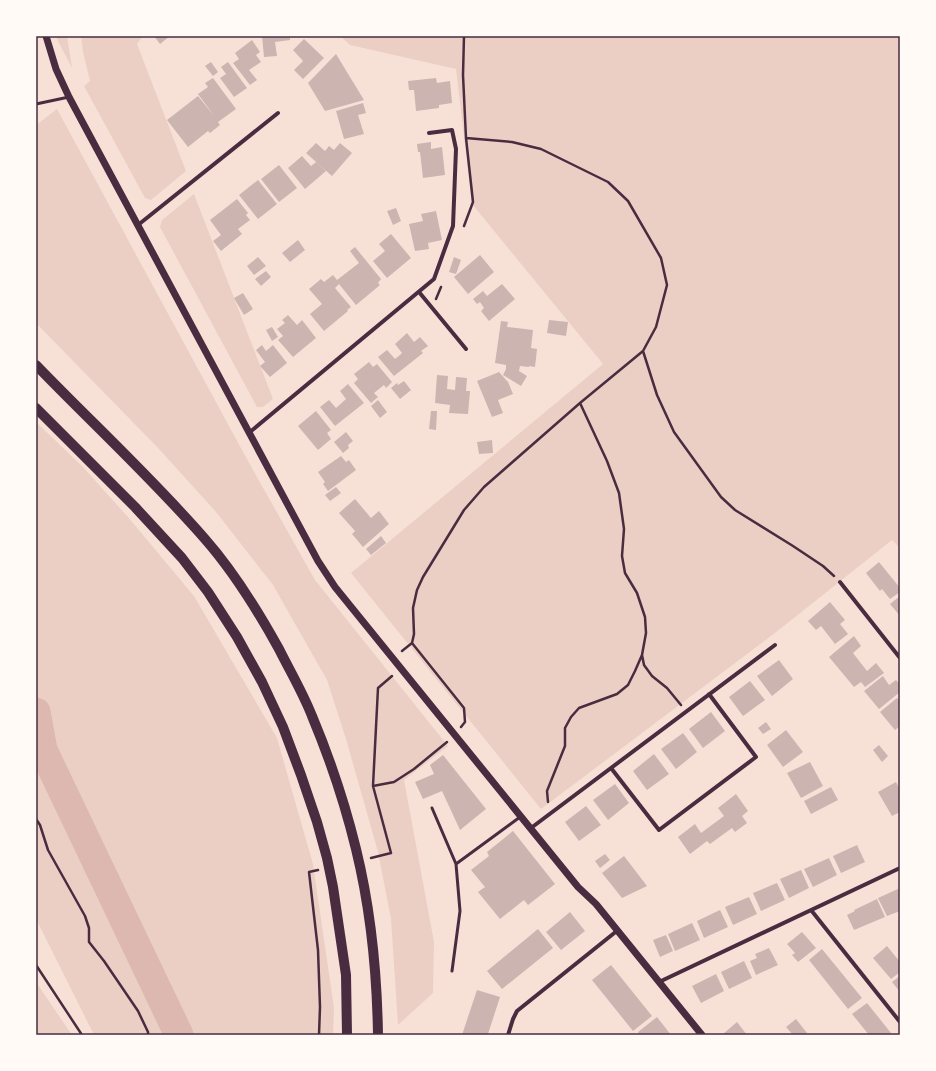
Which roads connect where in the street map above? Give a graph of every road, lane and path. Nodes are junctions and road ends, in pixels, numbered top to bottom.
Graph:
1 (46, 36) edge
2 (464, 36) edge
3 (69, 97) junction
4 (36, 104) edge
5 (278, 112) dead end
6 (429, 133) dead end
7 (138, 225) junction
8 (419, 292) junction
9 (466, 349) dead end
10 (643, 351) junction
11 (36, 365) edge
12 (580, 403) junction
13 (36, 408) edge
14 (250, 432) junction
15 (840, 582) joint
16 (775, 645) dead end
17 (642, 655) junction
18 (900, 658) edge
19 (402, 668) junction
20 (708, 694) junction
21 (686, 711) junction
22 (455, 735) junction
23 (611, 768) junction
24 (374, 786) junction
25 (432, 808) dead end
26 (549, 815) junction
27 (521, 816) junction
28 (36, 819) edge
29 (531, 828) junction
30 (391, 853) dead end
31 (456, 864) junction
32 (900, 868) edge
33 (309, 872) dead end
34 (811, 910) junction
35 (618, 930) junction
36 (36, 965) edge
37 (452, 971) dead end
38 (659, 982) junction
39 (900, 1022) edge
40 (82, 1035) edge
41 (148, 1035) edge
42 (319, 1035) edge
43 (347, 1035) edge
44 (378, 1035) edge
45 (508, 1035) edge
46 (702, 1035) edge

1 - 3 street
2 - 10 path
3 - 4 lane
3 - 7 street
5 - 7 street
6 - 8 street
7 - 14 street
8 - 9 street
8 - 14 street
10 - 12 path
10 - 15 path
11 - 44 main road
12 - 17 path
12 - 22 path
13 - 43 main road
14 - 19 street
15 - 18 street
16 - 20 street
17 - 21 path
17 - 26 path
19 - 22 street
19 - 24 path
20 - 21 street
20 - 23 street
21 - 23 street
22 - 24 path
22 - 27 street
23 - 26 street
24 - 30 path
25 - 31 lane
26 - 29 street
27 - 29 street
27 - 31 lane
28 - 41 path
29 - 35 street
31 - 37 lane
32 - 34 street
33 - 42 path
34 - 38 street
34 - 39 street
35 - 38 street
35 - 45 street
36 - 40 path
38 - 46 street

